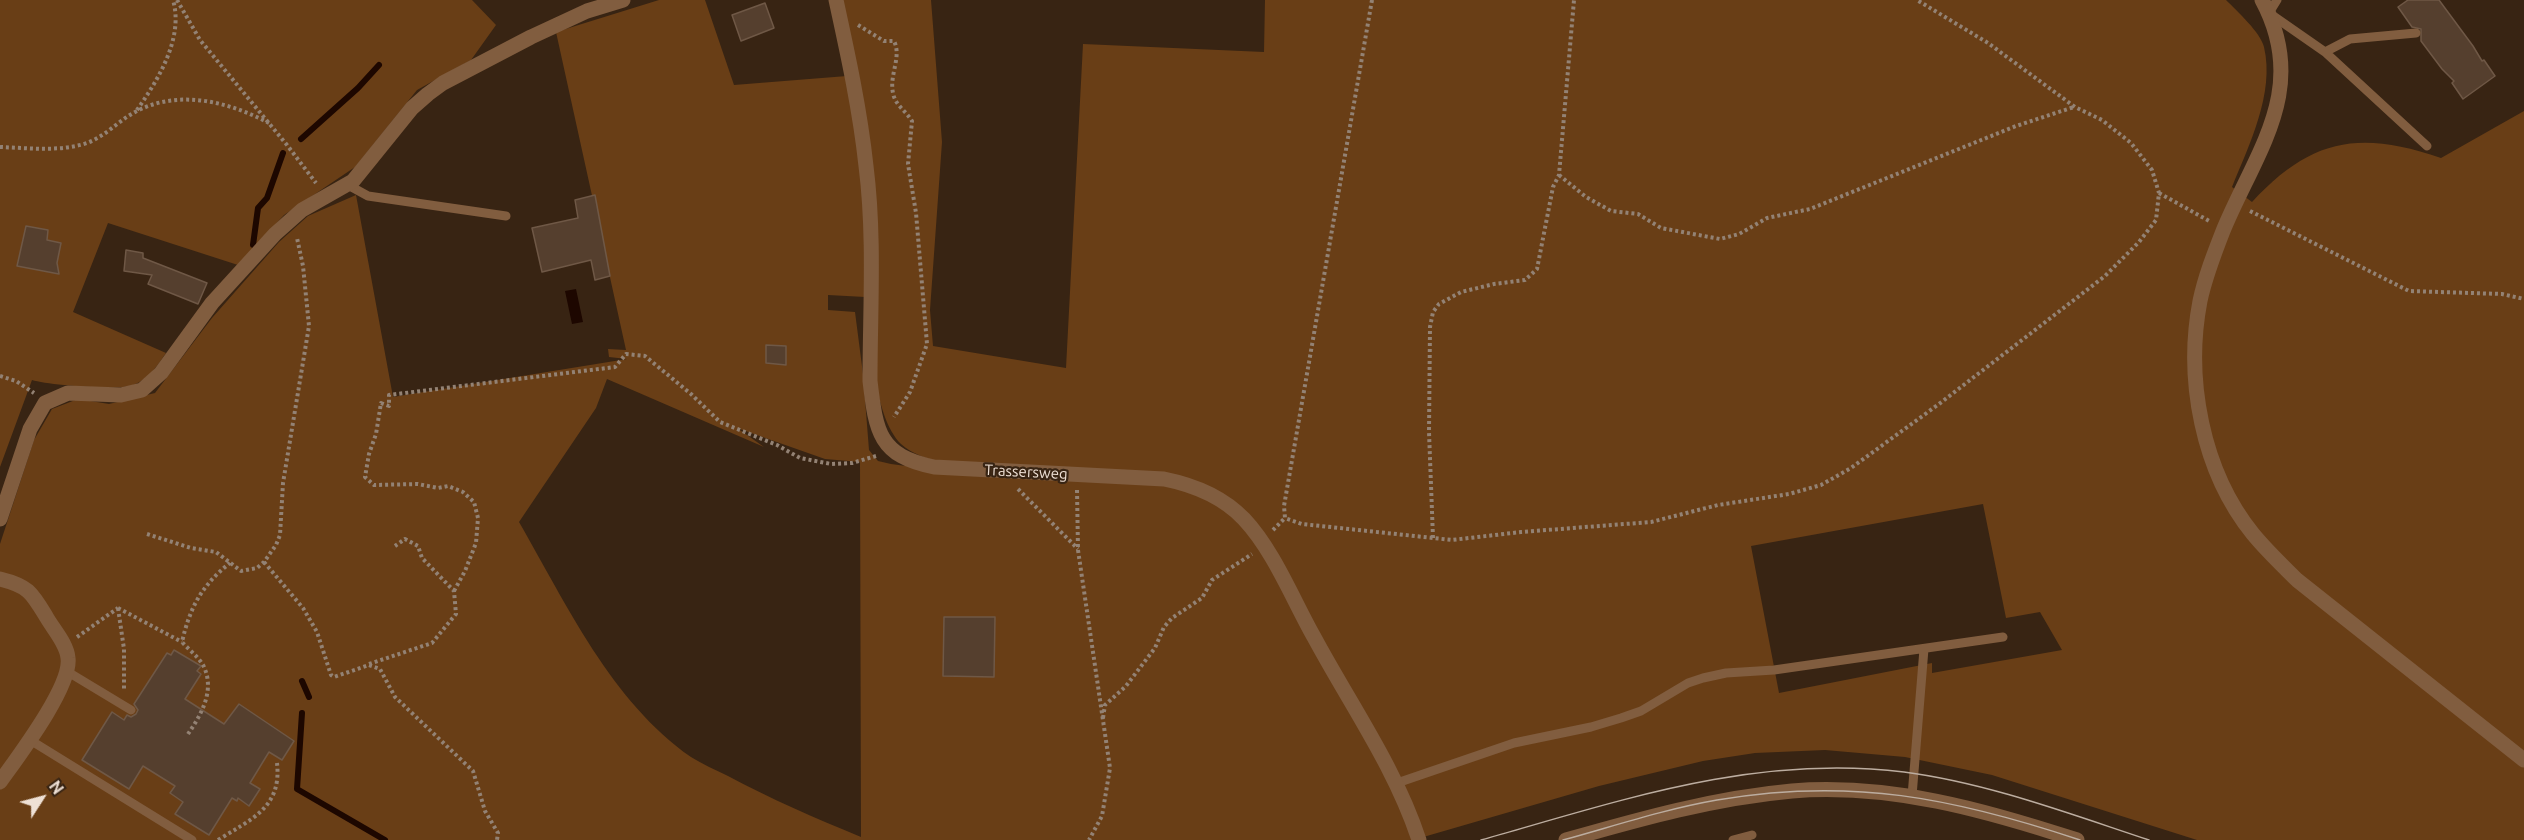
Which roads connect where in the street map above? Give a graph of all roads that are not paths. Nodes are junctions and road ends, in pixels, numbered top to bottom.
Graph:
1 (623, 0) edge
2 (836, 0) edge
3 (2269, 4) edge
4 (2415, 33) dead end
5 (2325, 52) junction
6 (2427, 146) dead end
7 (348, 185) junction
8 (506, 216) dead end
9 (0, 519) edge
10 (0, 579) edge
11 (2003, 637) dead end
12 (1924, 649) junction
13 (68, 672) junction
14 (127, 708) road end
15 (30, 740) junction
16 (2524, 760) edge
17 (0, 782) edge
18 (1397, 783) junction
19 (1912, 796) junction
20 (1752, 835) dead end
21 (192, 840) edge
22 (1419, 840) edge
23 (1566, 840) edge
24 (1733, 840) edge
25 (2077, 840) edge

1 - 7 street
2 - 18 street, Trassersweg
3 - 5 lane
3 - 16 street
4 - 5 lane
5 - 6 lane
7 - 8 lane
7 - 9 street
10 - 13 street
11 - 12 lane
12 - 18 lane
12 - 19 lane
13 - 14 lane
13 - 15 street
15 - 17 street
15 - 21 lane
18 - 22 street, Trassersweg
19 - 23 street
19 - 25 street
20 - 24 lane

